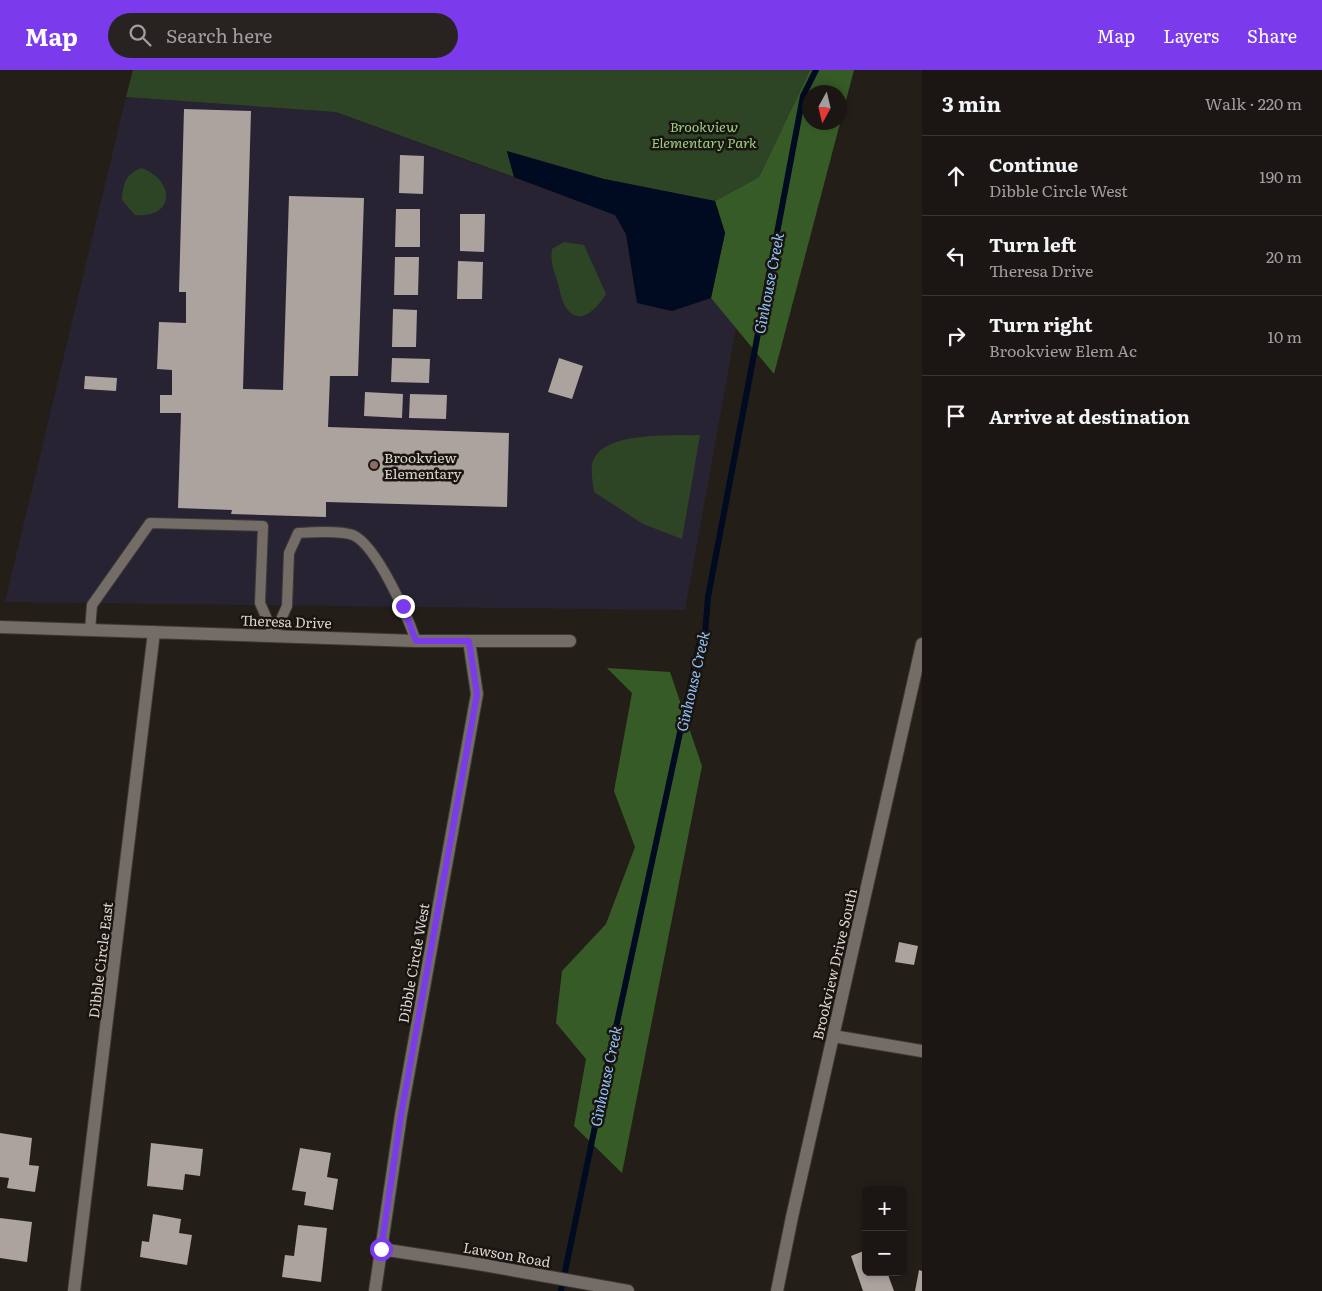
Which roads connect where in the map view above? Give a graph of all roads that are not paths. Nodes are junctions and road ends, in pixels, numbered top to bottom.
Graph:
1 (0, 628) edge
2 (90, 630) junction
3 (154, 632) junction
4 (274, 635) junction
5 (416, 641) junction
6 (469, 641) junction
7 (570, 641) dead end
8 (922, 644) edge
9 (833, 1036) junction
10 (922, 1051) edge
11 (381, 1249) junction
12 (74, 1291) edge
13 (375, 1291) edge
14 (628, 1291) edge
15 (777, 1291) edge

1 - 2 street, Theresa Drive
2 - 3 street, Theresa Drive
2 - 4 lane
3 - 4 street, Theresa Drive
3 - 12 street, Dibble Circle East
4 - 5 street, Theresa Drive
4 - 5 lane
5 - 6 street, Theresa Drive
6 - 7 street, Theresa Drive
6 - 11 street, Dibble Circle West
8 - 9 street, Brookview Drive South
9 - 10 street
9 - 15 street, Brookview Drive South
11 - 13 street, Dibble Circle West
11 - 14 street, Lawson Road

